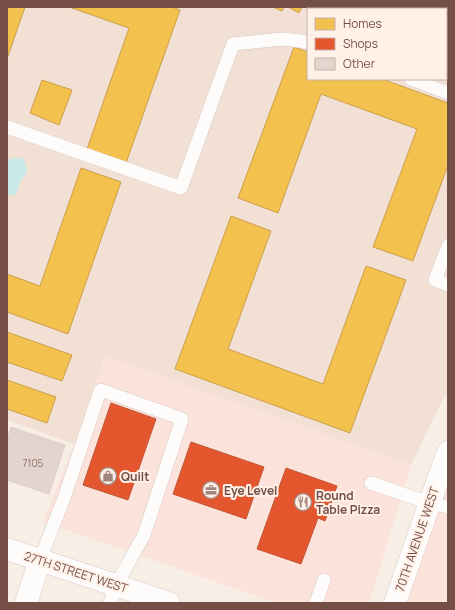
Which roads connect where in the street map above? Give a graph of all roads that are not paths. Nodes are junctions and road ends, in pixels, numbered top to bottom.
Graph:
1 (307, 42) edge
2 (414, 80) edge
3 (448, 93) edge
4 (7, 127) edge
5 (448, 246) edge
6 (448, 285) edge
7 (448, 452) edge
8 (371, 483) dead end
9 (438, 505) edge
10 (7, 549) edge
11 (40, 560) junction
12 (324, 580) dead end
13 (113, 594) edge
14 (26, 603) edge
15 (169, 603) edge
16 (316, 603) edge
17 (394, 603) edge

1 - 4 lane
2 - 3 lane
5 - 6 lane
7 - 9 street, 70TH AVENUE WEST
8 - 9 lane
9 - 17 street, 70TH AVENUE WEST
10 - 11 street, 27TH STREET WEST
11 - 13 street, 27TH STREET WEST
11 - 13 lane
11 - 14 street
12 - 16 lane
13 - 15 street, 27TH STREET WEST

